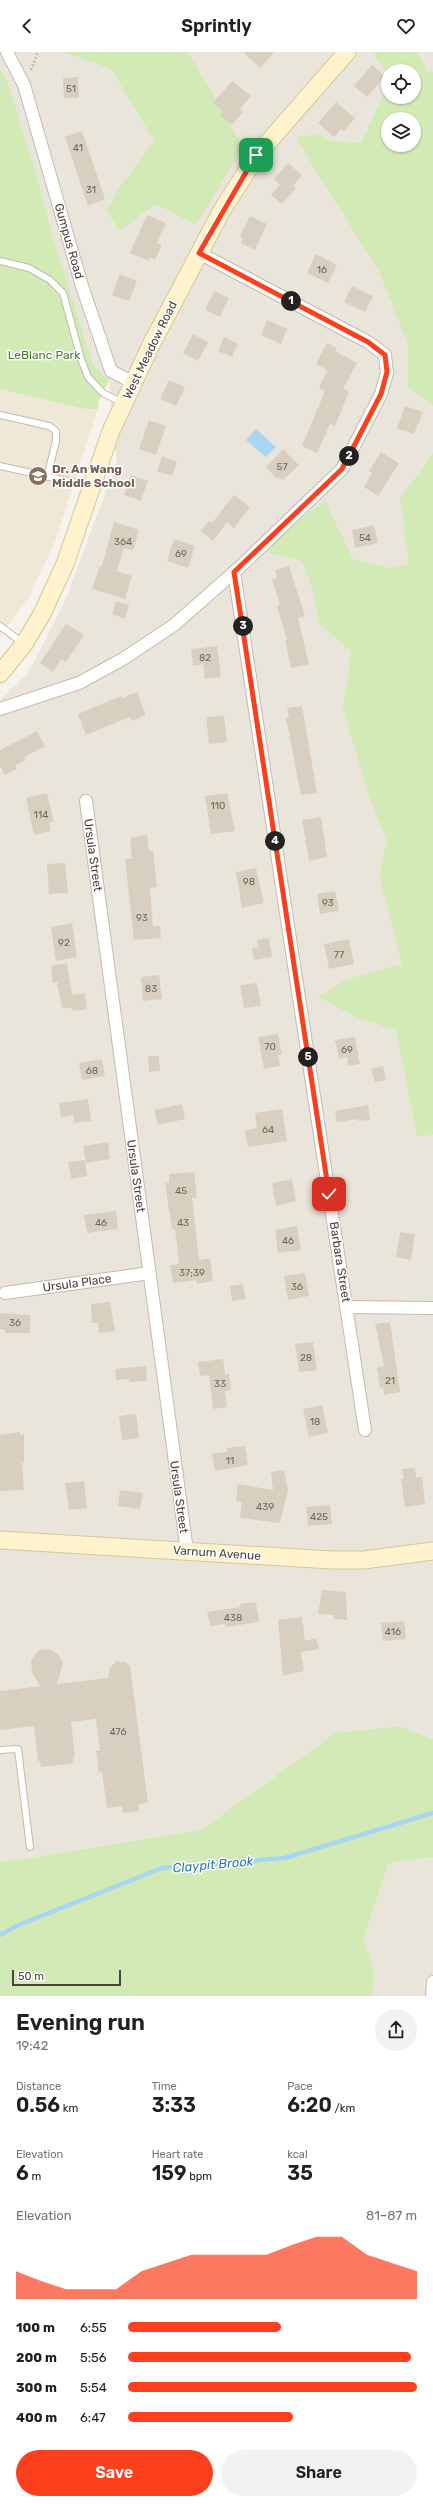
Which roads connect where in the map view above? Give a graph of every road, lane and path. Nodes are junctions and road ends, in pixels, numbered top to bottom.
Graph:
1 (6, 52) edge
2 (347, 52) edge
3 (199, 253) junction
4 (0, 261) edge
5 (134, 383) junction
6 (124, 404) junction
7 (0, 416) edge
8 (0, 466) edge
9 (48, 477) junction
10 (91, 487) junction
11 (234, 572) junction
12 (0, 626) edge
13 (24, 644) junction
14 (0, 674) edge
15 (0, 709) edge
16 (86, 801) dead end
17 (150, 1273) junction
18 (5, 1293) dead end
19 (346, 1307) junction
20 (433, 1308) edge
21 (365, 1430) dead end
22 (0, 1540) edge
23 (187, 1551) junction
24 (433, 1551) edge
25 (0, 1750) edge
26 (30, 1847) dead end
27 (433, 1982) edge
28 (432, 1996) edge

1 - 5 street, Gumpus Road
2 - 3 street, West Meadow Road
3 - 5 street, West Meadow Road
3 - 11 street
4 - 6 lane
5 - 6 street, West Meadow Road
6 - 10 street, West Meadow Road
7 - 9 lane
8 - 9 lane
9 - 10 lane
10 - 13 street, West Meadow Road
11 - 15 street
11 - 19 street, Barbara Street
12 - 13 lane
13 - 14 street, West Meadow Road
16 - 17 street, Ursula Street
17 - 18 street, Ursula Place
17 - 23 street, Ursula Street
19 - 20 street
19 - 21 street, Barbara Street
22 - 23 street, Varnum Avenue
23 - 24 street, Varnum Avenue
25 - 26 lane
27 - 28 street

